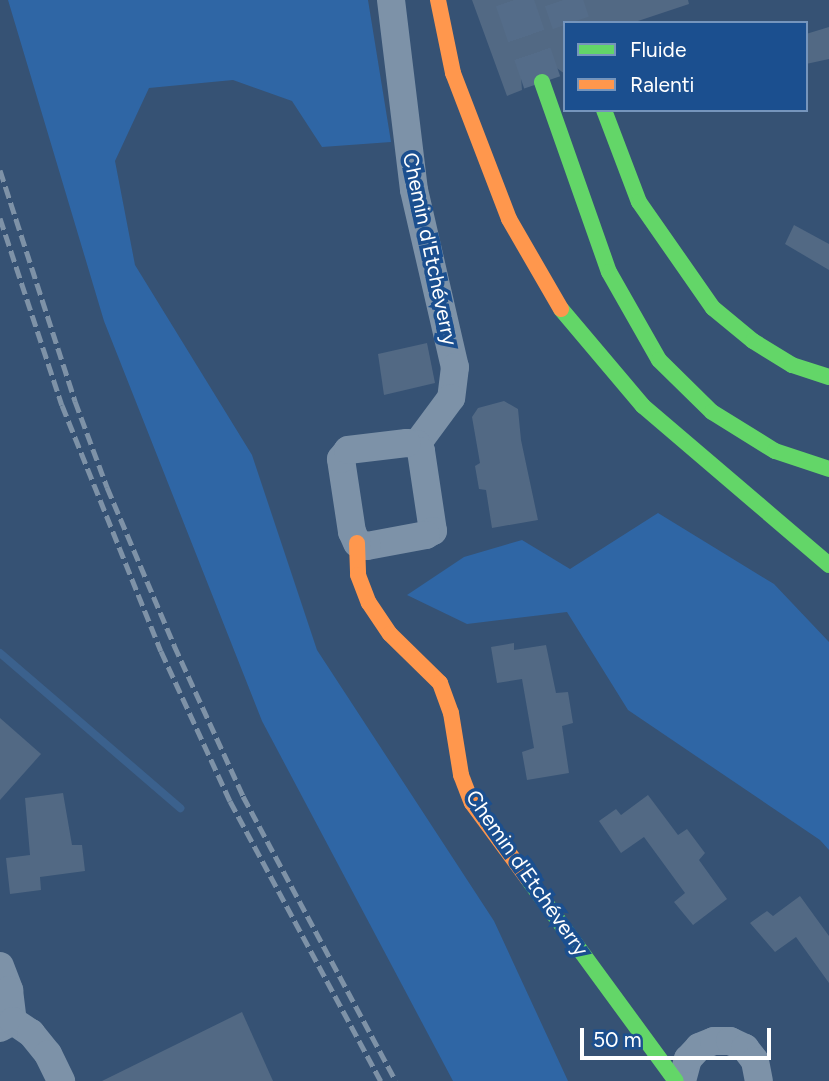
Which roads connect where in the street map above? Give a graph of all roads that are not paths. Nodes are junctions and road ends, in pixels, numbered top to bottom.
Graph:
1 (391, 0) edge
2 (438, 0) edge
3 (542, 82) tunnel mouth
4 (605, 112) edge
5 (829, 377) edge
6 (417, 444) junction
7 (829, 469) edge
8 (358, 543) junction
9 (829, 565) edge
10 (0, 965) edge
11 (6, 1025) edge
12 (61, 1081) edge
13 (676, 1081) edge
14 (682, 1081) edge
15 (759, 1081) edge

1 - 6 street, Chemin d'Etchéverry
2 - 9 main road
3 - 7 main road
4 - 5 main road
6 - 8 street
6 - 8 street, Chemin d'Etchéverry
8 - 13 main road, Chemin d'Etchéverry
10 - 11 street
11 - 12 street
14 - 15 street

